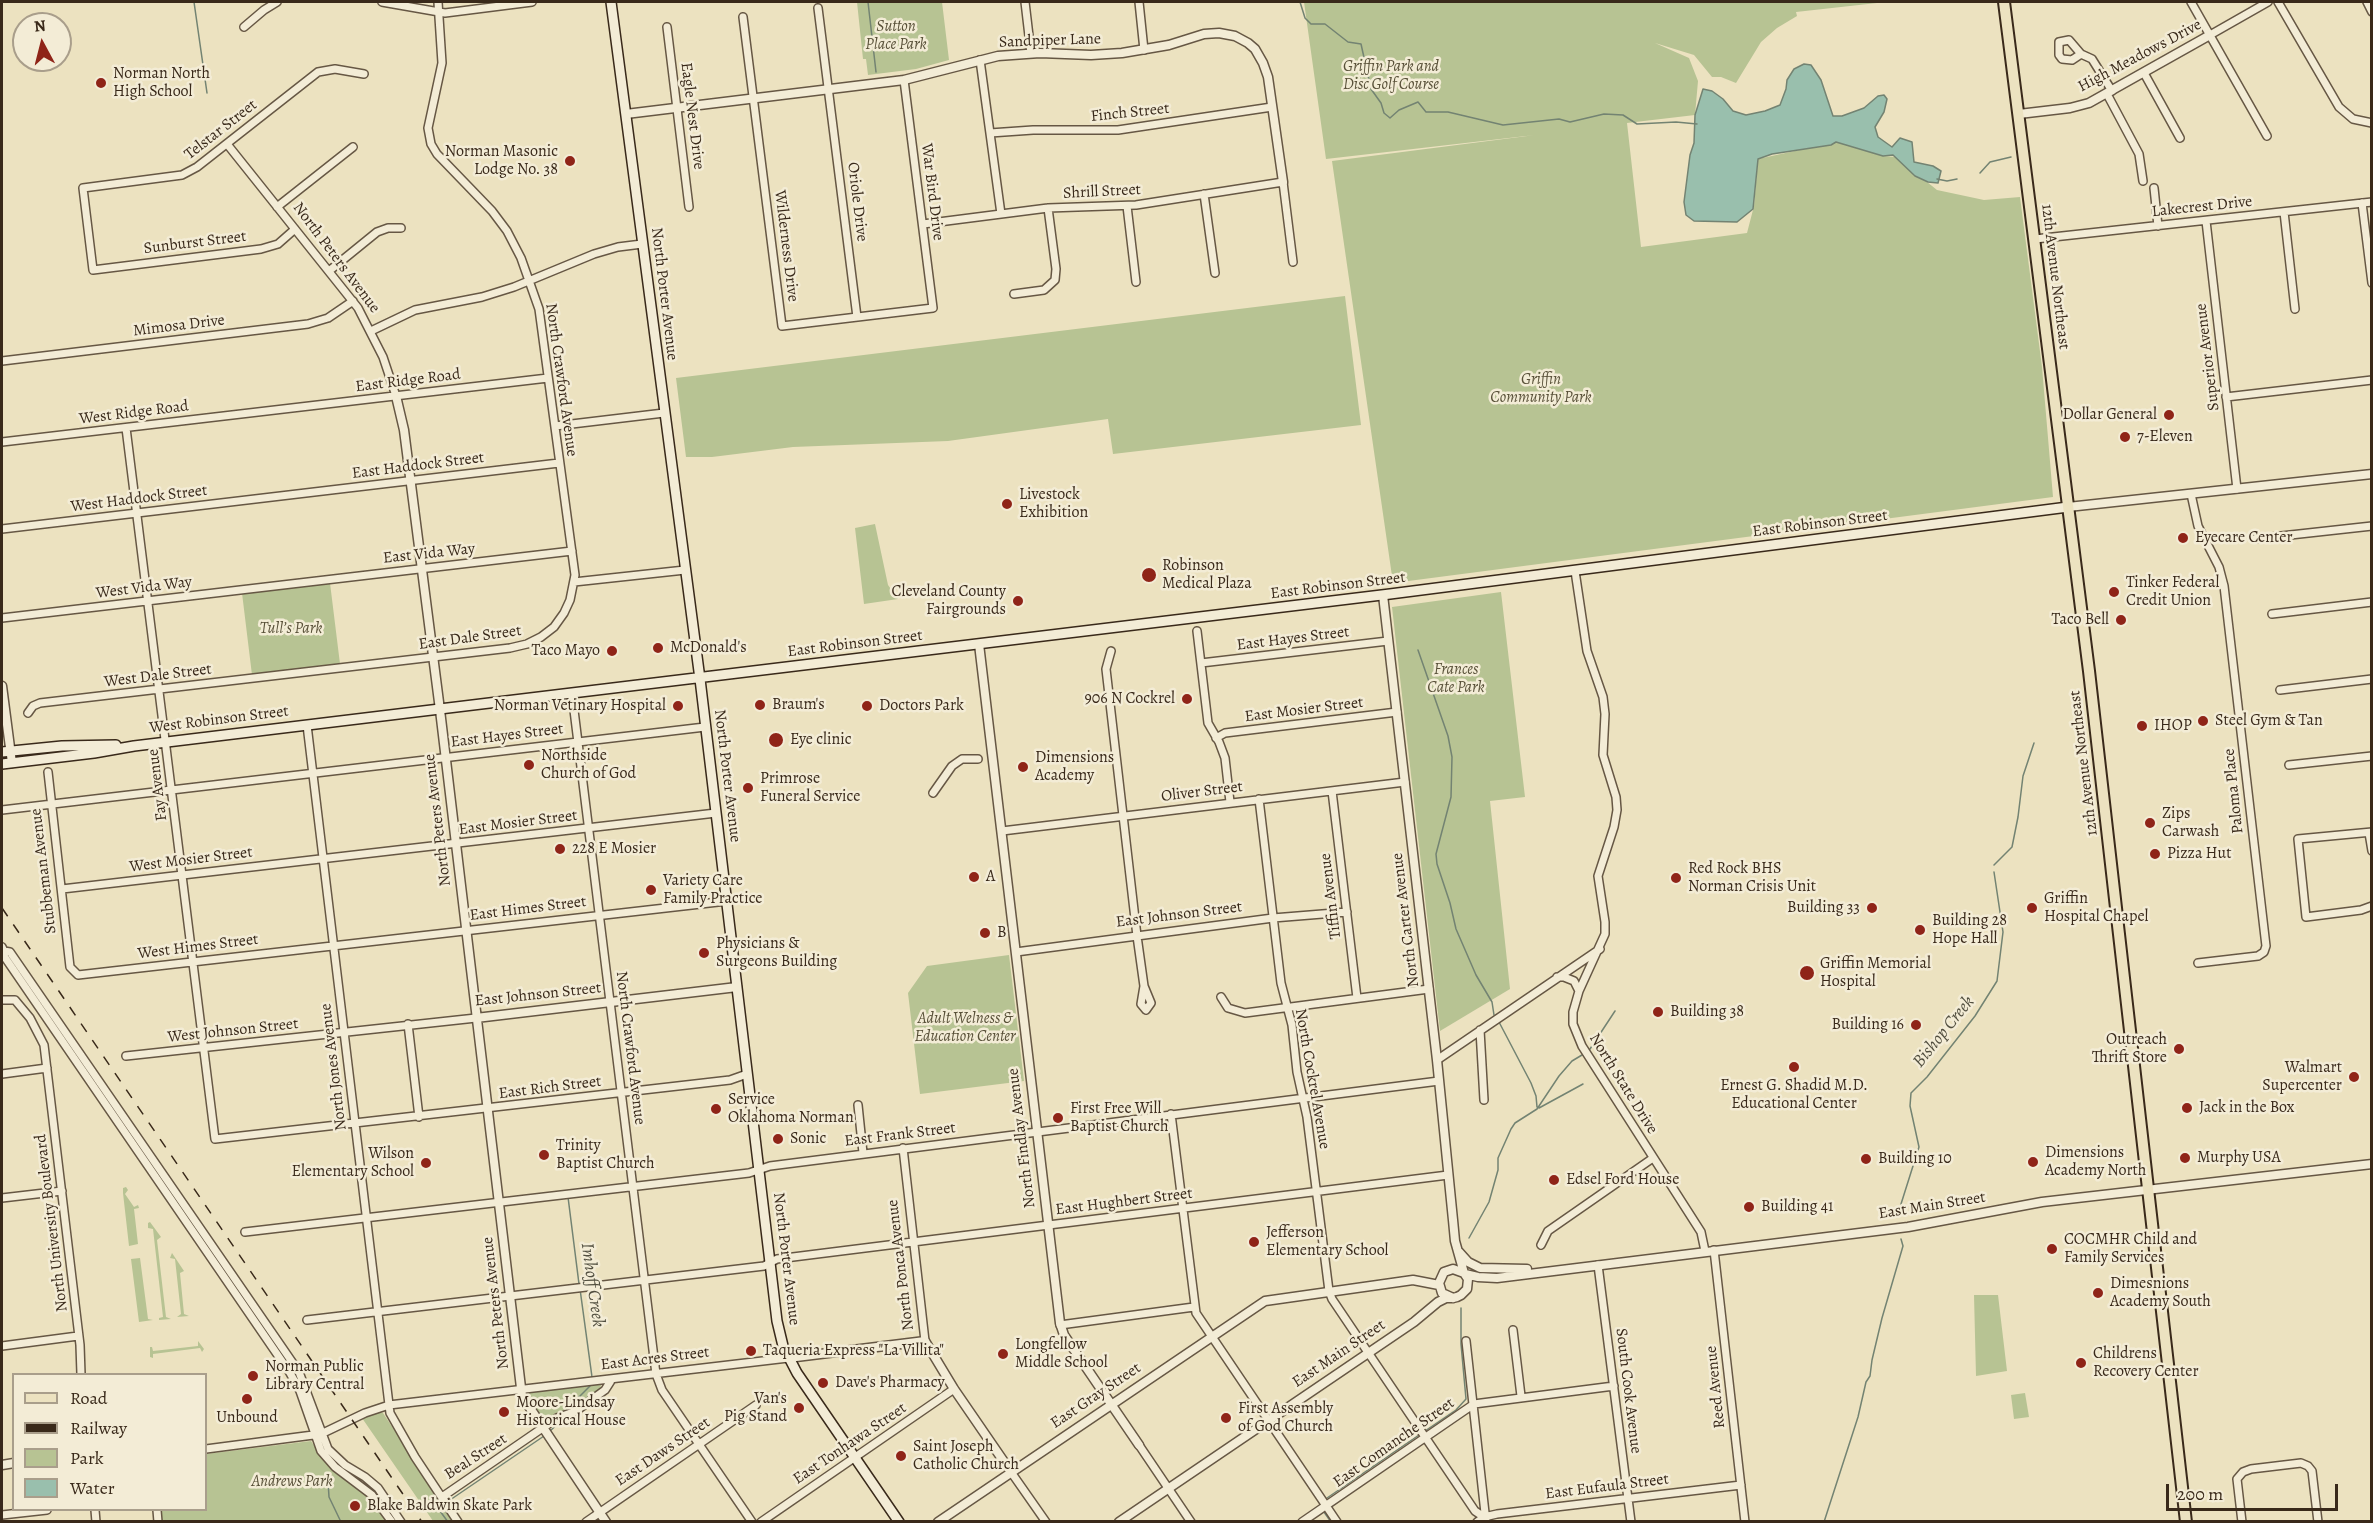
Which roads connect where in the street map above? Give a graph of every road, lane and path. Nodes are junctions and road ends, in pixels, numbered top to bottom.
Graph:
1 (260, 2) edge
2 (277, 2) edge
3 (382, 2) edge
4 (438, 2) edge
5 (532, 2) edge
6 (611, 2) edge
7 (1025, 2) edge
8 (1139, 2) edge
9 (2004, 2) edge
10 (2191, 2) edge
11 (2268, 2) edge
12 (2278, 2) edge
13 (2367, 2) edge
14 (818, 8) dead end
15 (264, 10) junction
16 (439, 12) junction
17 (2372, 12) edge
18 (742, 17) dead end
19 (244, 27) dead end
20 (667, 27) dead end
21 (2210, 35) junction
22 (1144, 50) junction
23 (1031, 53) junction
24 (2081, 54) dead end
25 (980, 60) junction
26 (2144, 73) junction
27 (364, 74) dead end
28 (904, 80) junction
29 (829, 89) junction
30 (2109, 93) junction
31 (753, 99) junction
32 (1272, 107) junction
33 (677, 108) junction
34 (626, 114) junction
35 (2019, 114) junction
36 (2372, 123) edge
37 (990, 133) junction
38 (2267, 136) dead end
39 (2180, 138) dead end
40 (227, 144) junction
41 (353, 147) dead end
42 (2142, 181) dead end
43 (1283, 182) junction
44 (2154, 188) dead end
45 (1204, 194) junction
46 (2372, 202) edge
47 (2362, 203) junction
48 (1127, 206) junction
49 (277, 207) junction
50 (689, 207) dead end
51 (1048, 208) junction
52 (2284, 212) junction
53 (1001, 214) junction
54 (2206, 221) junction
55 (923, 224) junction
56 (2158, 226) junction
57 (401, 228) dead end
58 (295, 229) junction
59 (2035, 239) junction
60 (642, 244) junction
61 (1293, 262) dead end
62 (93, 270) joint
63 (329, 271) junction
64 (1215, 273) dead end
65 (530, 280) junction
66 (1136, 282) dead end
67 (2372, 283) edge
68 (1014, 294) dead end
69 (353, 302) junction
70 (933, 308) joint
71 (2295, 309) dead end
72 (857, 317) junction
73 (371, 331) junction
74 (2, 360) edge
75 (548, 378) junction
76 (2372, 380) edge
77 (396, 396) junction
78 (2226, 397) junction
79 (271, 411) joint
80 (664, 413) junction
81 (555, 426) junction
82 (126, 428) junction
83 (2, 442) edge
84 (559, 463) junction
85 (2372, 474) edge
86 (411, 481) junction
87 (2237, 489) junction
88 (2191, 494) junction
89 (280, 496) joint
90 (2068, 507) junction
91 (137, 513) junction
92 (2372, 526) edge
93 (2, 529) edge
94 (2254, 539) dead end
95 (572, 551) junction
96 (422, 569) junction
97 (686, 570) junction
98 (1575, 571) junction
99 (574, 582) junction
100 (290, 584) joint
101 (1383, 595) junction
102 (149, 601) junction
103 (2372, 602) edge
104 (2272, 614) dead end
105 (2, 618) edge
106 (1197, 631) dead end
107 (1388, 640) junction
108 (979, 644) junction
109 (1111, 651) dead end
110 (434, 657) junction
111 (1201, 663) junction
112 (296, 673) joint
113 (700, 679) junction
114 (2372, 679) edge
115 (2, 689) edge
116 (160, 690) junction
117 (2280, 690) dead end
118 (572, 694) junction
119 (440, 710) junction
120 (1397, 712) junction
121 (28, 713) dead end
122 (307, 725) junction
123 (705, 727) junction
124 (1216, 738) junction
125 (166, 742) junction
126 (578, 742) junction
127 (134, 746) junction
128 (6, 751) edge
129 (2372, 756) edge
130 (446, 757) junction
131 (978, 759) dead end
132 (12, 763) junction
133 (2, 764) edge
134 (2289, 765) dead end
135 (48, 772) dead end
136 (313, 772) junction
137 (1405, 782) junction
138 (172, 789) junction
139 (1332, 791) junction
140 (933, 793) dead end
141 (1259, 799) junction
142 (1230, 802) junction
143 (52, 804) junction
144 (2, 810) edge
145 (716, 813) junction
146 (1122, 815) junction
147 (589, 828) junction
148 (1002, 831) junction
149 (2370, 833) edge
150 (456, 844) junction
151 (2372, 851) edge
152 (323, 859) junction
153 (182, 874) junction
154 (62, 889) junction
155 (727, 901) junction
156 (2372, 906) edge
157 (1347, 912) junction
158 (600, 914) junction
159 (1273, 918) junction
160 (466, 930) junction
161 (1137, 936) junction
162 (333, 946) junction
163 (3, 949) edge
164 (1600, 949) junction
165 (1016, 952) junction
166 (194, 960) junction
167 (2198, 963) dead end
168 (70, 967) joint
169 (1554, 978) junction
170 (1144, 986) dead end
171 (736, 987) junction
172 (1429, 989) junction
173 (1579, 991) junction
174 (1221, 997) dead end
175 (1357, 998) junction
176 (2, 1000) edge
177 (610, 1002) junction
178 (1287, 1007) junction
179 (476, 1017) junction
180 (408, 1024) junction
181 (1480, 1030) junction
182 (343, 1032) junction
183 (204, 1048) junction
184 (126, 1056) dead end
185 (1437, 1060) junction
186 (47, 1068) junction
187 (2, 1074) edge
188 (747, 1074) junction
189 (1439, 1081) junction
190 (621, 1092) junction
191 (1303, 1099) junction
192 (1484, 1100) dead end
193 (858, 1105) dead end
194 (487, 1109) junction
195 (1171, 1114) junction
196 (419, 1117) junction
197 (355, 1125) junction
198 (1037, 1131) junction
199 (215, 1139) joint
200 (903, 1148) junction
201 (863, 1153) junction
202 (1653, 1158) junction
203 (2372, 1164) edge
204 (760, 1170) junction
205 (1448, 1175) junction
206 (634, 1187) junction
207 (2147, 1189) junction
208 (62, 1191) junction
209 (1316, 1192) junction
210 (2, 1198) edge
211 (499, 1203) junction
212 (1182, 1209) junction
213 (366, 1218) junction
214 (1048, 1225) junction
215 (245, 1232) dead end
216 (913, 1243) junction
217 (1457, 1245) junction
218 (1542, 1245) dead end
219 (1710, 1251) junction
220 (771, 1263) junction
221 (1598, 1264) junction
222 (1569, 1268) junction
223 (1446, 1271) junction
224 (1464, 1274) junction
225 (1497, 1278) junction
226 (1413, 1280) junction
227 (645, 1281) junction
228 (1439, 1286) junction
229 (1467, 1289) junction
230 (1329, 1291) junction
231 (510, 1296) junction
232 (1453, 1298) junction
233 (1194, 1307) junction
234 (377, 1312) junction
235 (1425, 1312) junction
236 (307, 1320) dead end
237 (1060, 1325) junction
238 (1513, 1330) dead end
239 (78, 1336) junction
240 (1211, 1336) junction
241 (925, 1341) junction
242 (1466, 1341) dead end
243 (2, 1346) edge
244 (1368, 1353) junction
245 (788, 1358) junction
246 (81, 1373) edge
247 (656, 1374) junction
248 (612, 1379) junction
249 (1614, 1386) junction
250 (954, 1389) junction
251 (521, 1390) junction
252 (1521, 1396) junction
253 (1111, 1404) junction
254 (1474, 1404) junction
255 (756, 1405) dead end
256 (389, 1406) junction
257 (1268, 1420) junction
258 (545, 1433) junction
259 (317, 1434) junction
260 (1425, 1436) junction
261 (700, 1444) junction
262 (1139, 1445) joint
263 (207, 1449) edge
264 (855, 1458) junction
265 (1011, 1472) junction
266 (1741, 1485) junction
267 (1169, 1488) junction
268 (442, 1497) junction
269 (1628, 1498) junction
270 (1326, 1505) junction
271 (32, 1511) edge
272 (600, 1512) junction
273 (2, 1515) edge
274 (1482, 1520) edge
275 (392, 1521) edge
276 (401, 1521) edge
277 (458, 1521) edge
278 (586, 1521) edge
279 (606, 1521) edge
280 (752, 1521) edge
281 (761, 1521) edge
282 (899, 1521) edge
283 (938, 1521) edge
284 (1046, 1521) edge
285 (1119, 1521) edge
286 (1191, 1521) edge
287 (1302, 1521) edge
288 (1337, 1521) edge
289 (1631, 1521) edge
290 (1745, 1521) edge
291 (2186, 1521) edge
292 (2242, 1521) edge
293 (2318, 1521) edge

1 - 15 street
2 - 15 street
3 - 16 street
4 - 16 street, North Crawford Avenue
5 - 16 street
6 - 34 main road, North Porter Avenue
7 - 23 street
8 - 22 street
9 - 35 main road, 12th Avenue Northeast
10 - 21 street
11 - 21 street, High Meadows Drive
12 - 36 street
13 - 17 street
14 - 29 street, Oriole Drive
15 - 19 street
16 - 65 street, North Crawford Avenue
18 - 31 street, Wilderness Drive
20 - 33 street, Eagle Nest Drive
21 - 26 street, High Meadows Drive
21 - 38 street
22 - 23 street, Sandpiper Lane
22 - 32 street, Sandpiper Lane
23 - 25 street, Sandpiper Lane
24 - 30 street
25 - 28 street, Sandpiper Lane
25 - 37 street
26 - 30 street, High Meadows Drive
26 - 39 street
27 - 40 street, Telstar Street
28 - 29 street, Sandpiper Lane
28 - 55 street, War Bird Drive
29 - 31 street, Sandpiper Lane
29 - 72 street, Oriole Drive
30 - 35 street, High Meadows Drive
30 - 42 street
31 - 33 street, Sandpiper Lane
31 - 72 street, Wilderness Drive
32 - 37 street, Finch Street
32 - 43 street, Sandpiper Lane
33 - 34 street, Sandpiper Lane
33 - 50 street, Eagle Nest Drive
34 - 60 main road, North Porter Avenue
35 - 59 main road, 12th Avenue Northeast
37 - 53 street
40 - 49 street, North Peters Avenue
40 - 62 street, Telstar Street
41 - 49 street
43 - 45 street, Shrill Street
43 - 61 street, Sandpiper Lane
44 - 56 street
45 - 48 street, Shrill Street
45 - 64 street
46 - 47 street, Lakecrest Drive
47 - 52 street, Lakecrest Drive
47 - 67 street
48 - 51 street, Shrill Street
48 - 66 street
49 - 58 street, North Peters Avenue
51 - 53 street, Shrill Street
51 - 68 street
52 - 54 street, Lakecrest Drive
52 - 71 street
53 - 55 street, Shrill Street
54 - 56 street, Lakecrest Drive
54 - 78 street, Superior Avenue
55 - 70 street, War Bird Drive
56 - 59 street, Lakecrest Drive
57 - 63 street
58 - 62 street, Sunburst Street
58 - 63 street, North Peters Avenue
59 - 90 main road, 12th Avenue Northeast
60 - 65 street
60 - 80 main road, North Porter Avenue
63 - 69 street, North Peters Avenue
65 - 73 street
65 - 75 street, North Crawford Avenue
69 - 73 street, North Peters Avenue
69 - 74 street, Mimosa Drive
70 - 72 street, Wilderness Drive
73 - 77 street, North Peters Avenue
75 - 77 street, East Ridge Road
75 - 81 street, North Crawford Avenue
76 - 78 street
77 - 79 street, East Ridge Road
77 - 86 street, North Peters Avenue
78 - 87 street, Superior Avenue
79 - 82 street, West Ridge Road
80 - 81 street
80 - 97 main road, North Porter Avenue
81 - 84 street, North Crawford Avenue
82 - 83 street, West Ridge Road
82 - 91 street, Fay Avenue
84 - 86 street, East Haddock Street
84 - 95 street, North Crawford Avenue
85 - 87 street, East Robinson Street
86 - 89 street, East Haddock Street
86 - 96 street, North Peters Avenue
87 - 88 street, East Robinson Street
88 - 90 street, East Robinson Street
88 - 167 street, Paloma Place
89 - 91 street, West Haddock Street
90 - 98 main road, East Robinson Street
90 - 207 main road, 12th Avenue Northeast
91 - 93 street, West Haddock Street
91 - 102 street, Fay Avenue
92 - 94 street
95 - 96 street, East Vida Way
95 - 99 street, North Crawford Avenue
96 - 100 street, East Vida Way
96 - 110 street, North Peters Avenue
97 - 99 street
97 - 113 main road, North Porter Avenue
98 - 101 main road, East Robinson Street
98 - 164 street, North State Drive
99 - 110 street, East Dale Street
100 - 102 street, West Vida Way
101 - 107 street, North Carter Avenue
101 - 108 main road, East Robinson Street
102 - 105 street, West Vida Way
102 - 116 street, Fay Avenue
103 - 104 street
106 - 111 street
107 - 111 street, East Hayes Street
107 - 120 street, North Carter Avenue
108 - 113 main road, East Robinson Street
108 - 148 street, North Findlay Avenue
109 - 146 street
110 - 112 street, East Dale Street
110 - 119 street, North Peters Avenue
111 - 124 street
112 - 116 street, West Dale Street
113 - 118 main road, East Robinson Street
113 - 123 main road, North Porter Avenue
114 - 117 street
115 - 128 street
116 - 121 street, West Dale Street
116 - 125 street, Fay Avenue
118 - 119 main road, East Robinson Street
118 - 126 street, North Crawford Avenue
119 - 122 main road, East Robinson Street
119 - 130 street, North Peters Avenue
120 - 124 street, East Mosier Street
120 - 137 street, North Carter Avenue
122 - 125 main road, West Robinson Street
122 - 136 street, North Jones Avenue
123 - 126 street, East Hayes Street
123 - 145 main road, North Porter Avenue
124 - 142 street
125 - 127 main road, West Robinson Street
125 - 138 street, Fay Avenue
126 - 130 street, East Hayes Street
126 - 147 street, North Crawford Avenue
127 - 128 main road, West Robinson Street
127 - 132 main road, West Robinson Street
128 - 132 street
129 - 134 street
130 - 136 street, East Hayes Street
130 - 150 street, North Peters Avenue
131 - 140 street
132 - 133 main road, West Robinson Street
135 - 143 street, Stubbeman Avenue
136 - 138 street, East Hayes Street
136 - 152 street, North Jones Avenue
137 - 139 street, Oliver Street
137 - 172 street, North Carter Avenue
138 - 143 street, East Hayes Street
138 - 153 street, Fay Avenue
139 - 141 street, Oliver Street
139 - 157 street, Tiffin Avenue
141 - 142 street, Oliver Street
141 - 159 street, North Cockrel Avenue
142 - 146 street, Oliver Street
143 - 144 street, East Hayes Street
143 - 154 street, Stubbeman Avenue
145 - 147 street, East Mosier Street
145 - 155 main road, North Porter Avenue
146 - 148 street, Oliver Street
146 - 161 street
147 - 150 street, East Mosier Street
147 - 158 street, North Crawford Avenue
148 - 165 street, North Findlay Avenue
149 - 151 street
149 - 156 street
150 - 152 street, East Mosier Street
150 - 160 street, North Peters Avenue
152 - 153 street, West Mosier Street
152 - 162 street, North Jones Avenue
153 - 154 street, West Mosier Street
153 - 166 street, Fay Avenue
154 - 168 street, Stubbeman Avenue
155 - 158 street, East Himes Street
155 - 171 main road, North Porter Avenue
157 - 159 street, East Johnson Street
157 - 175 street, Tiffin Avenue
158 - 160 street, East Himes Street
158 - 177 street, North Crawford Avenue
159 - 161 street, East Johnson Street
159 - 178 street, North Cockrel Avenue
160 - 162 street, East Himes Street
160 - 179 street, North Peters Avenue
161 - 165 street, East Johnson Street
161 - 170 street
162 - 166 street, West Himes Street
162 - 182 street, North Jones Avenue
163 - 259 street
164 - 169 street
164 - 173 street, North State Drive
165 - 198 street, North Findlay Avenue
166 - 168 street, West Himes Street
166 - 183 street, Fay Avenue
169 - 173 street
169 - 181 street
171 - 177 street, East Johnson Street
171 - 188 main road, North Porter Avenue
172 - 175 street
172 - 185 street, North Carter Avenue
173 - 202 street, North State Drive
174 - 178 street
175 - 178 street
176 - 186 street
177 - 179 street, East Johnson Street
177 - 190 street, North Crawford Avenue
178 - 191 street, North Cockrel Avenue
179 - 180 street, East Johnson Street
179 - 194 street, North Peters Avenue
180 - 182 street, East Johnson Street
180 - 196 street
181 - 185 street
181 - 192 street
182 - 183 street, West Johnson Street
182 - 197 street, North Jones Avenue
183 - 184 street, West Johnson Street
183 - 199 street, Fay Avenue
185 - 189 street, North Carter Avenue
186 - 187 street
186 - 208 street, North University Boulevard
188 - 190 street, East Rich Street
188 - 204 main road, North Porter Avenue
189 - 191 street, East Frank Street
189 - 205 street, North Carter Avenue
190 - 194 street, East Rich Street
190 - 206 street, North Crawford Avenue
191 - 195 street, East Frank Street
191 - 209 street, North Cockrel Avenue
193 - 201 street
194 - 196 street, East Rich Street
194 - 211 street, North Peters Avenue
195 - 198 street, East Frank Street
195 - 212 street
196 - 197 street, East Rich Street
197 - 199 street, East Rich Street
197 - 213 street, North Jones Avenue
198 - 200 street, East Frank Street
198 - 214 street, North Findlay Avenue
200 - 201 street, East Frank Street
200 - 216 street, North Ponca Avenue
201 - 204 street, East Frank Street
202 - 218 street
202 - 219 street, North State Drive
203 - 207 street, East Main Street
204 - 206 street, East Frank Street
204 - 220 main road, North Porter Avenue
205 - 209 street, East Hughbert Street
205 - 217 street, North Carter Avenue
206 - 211 street, East Frank Street
206 - 227 street, North Crawford Avenue
207 - 219 street, East Main Street
207 - 291 main road, 12th Avenue Northeast
208 - 210 street
208 - 239 street, North University Boulevard
209 - 212 street, East Hughbert Street
209 - 230 street, North Cockrel Avenue
211 - 213 street, East Frank Street
211 - 231 street, North Peters Avenue
212 - 214 street, East Hughbert Street
212 - 233 street
213 - 215 street, East Frank Street
213 - 234 street, North Jones Avenue
214 - 216 street, East Hughbert Street
214 - 237 street, North Findlay Avenue
216 - 220 street, East Hughbert Street
216 - 241 street, North Ponca Avenue
217 - 222 street
217 - 223 street, North Carter Avenue
217 - 224 street, North Carter Avenue
219 - 221 street, East Main Street
219 - 266 street, Reed Avenue
220 - 227 street, East Hughbert Street
220 - 245 main road, North Porter Avenue
221 - 222 street, East Main Street
221 - 249 street, South Cook Avenue
222 - 225 street, East Main Street
223 - 224 street
223 - 226 street
223 - 228 street
224 - 225 street, East Main Street
224 - 229 street
225 - 229 street, East Main Street
226 - 228 street
226 - 230 street
227 - 231 street, East Hughbert Street
227 - 247 street, North Crawford Avenue
228 - 232 street
228 - 235 street, East Main Street
229 - 232 street
230 - 240 street, East Gray Street
230 - 244 street, North Cockrel Avenue
231 - 234 street, East Hughbert Street
231 - 251 street, North Peters Avenue
232 - 235 street, East Main Street
233 - 237 street
233 - 240 street
234 - 236 street, East Hughbert Street
234 - 256 street, North Jones Avenue
235 - 244 street, East Main Street
237 - 253 street, North Findlay Avenue
238 - 252 street
239 - 243 street
239 - 246 street, North University Boulevard
240 - 253 street, East Gray Street
240 - 257 street
241 - 245 street, East Acres Street
241 - 250 street, North Ponca Avenue
242 - 254 street
244 - 257 street, East Main Street
244 - 260 street, North Cockrel Avenue
245 - 247 street, East Acres Street
245 - 264 main road, North Porter Avenue
247 - 248 street, East Acres Street
247 - 261 street, North Crawford Avenue
248 - 251 street, East Acres Street
248 - 258 street, Beal Street
249 - 252 street, East Comanche Street
249 - 269 street, South Cook Avenue
250 - 264 street, East Tonhawa Street
250 - 265 street, North Ponca Avenue
251 - 256 street, East Acres Street
251 - 258 street, North Peters Avenue
252 - 254 street, East Comanche Street
253 - 262 street, North Findlay Avenue
253 - 265 street, East Gray Street
254 - 260 street, East Comanche Street
254 - 274 street
255 - 261 street, East Daws Street
256 - 259 street, East Acres Street
256 - 268 street, North Jones Avenue
257 - 267 street, East Main Street
257 - 270 street
258 - 268 street, Beal Street
258 - 272 street, North Peters Avenue
259 - 263 street, East Acres Street
259 - 275 street
259 - 276 street
260 - 270 street, East Comanche Street
260 - 274 street, North Cockrel Avenue
261 - 272 street, East Daws Street
261 - 280 street, North Crawford Avenue
262 - 267 street, North Findlay Avenue
264 - 281 street, East Tonhawa Street
264 - 282 main road, North Porter Avenue
265 - 283 street, East Gray Street
265 - 284 street, North Ponca Avenue
266 - 269 street, East Eufaula Street
266 - 290 street, Reed Avenue
267 - 285 street, East Main Street
267 - 286 street, North Findlay Avenue
268 - 277 street, North Jones Avenue
269 - 274 street, East Eufaula Street
269 - 289 street, South Cook Avenue
270 - 287 street, East Comanche Street
270 - 288 street
271 - 273 street
272 - 278 street, East Daws Street
272 - 279 street, North Peters Avenue
292 - 293 street

